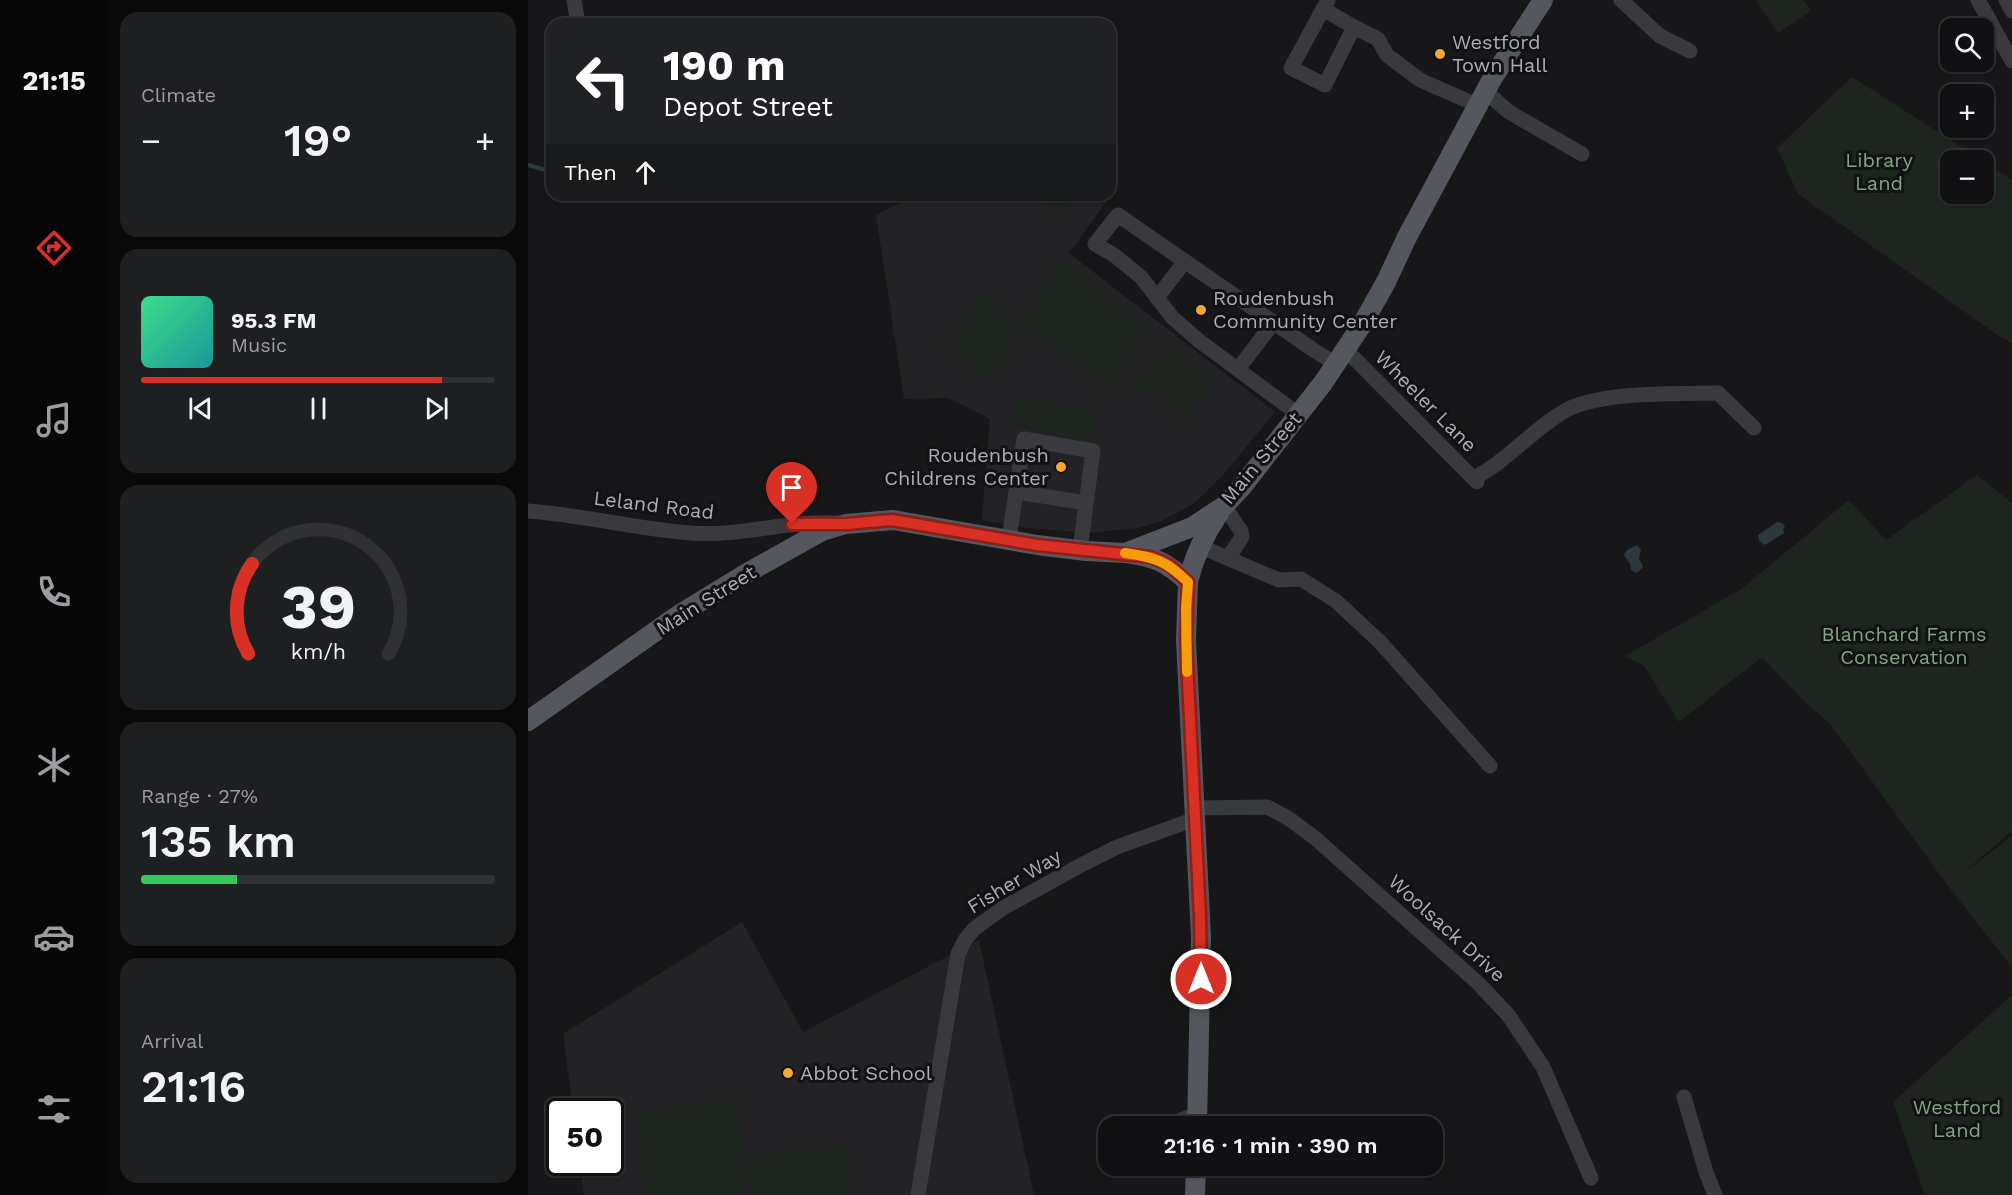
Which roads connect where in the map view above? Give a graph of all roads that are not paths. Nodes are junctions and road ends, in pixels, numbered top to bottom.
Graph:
1 (574, 0) edge
2 (1543, 0) edge
3 (1621, 0) edge
4 (1978, 0) edge
5 (2006, 0) edge
6 (1326, 4) edge
7 (2012, 11) edge
8 (577, 18) edge
9 (1354, 27) junction
10 (1690, 51) dead end
11 (2012, 62) edge
12 (1481, 98) junction
13 (1582, 154) dead end
14 (1185, 261) junction
15 (1157, 298) junction
16 (1273, 323) junction
17 (1341, 357) junction
18 (1238, 369) junction
19 (1298, 414) junction
20 (1754, 428) dead end
21 (1016, 492) junction
22 (1086, 503) junction
23 (1224, 506) junction
24 (528, 512) edge
25 (846, 524) junction
26 (1009, 539) junction
27 (1199, 546) junction
28 (1080, 550) junction
29 (1125, 553) junction
30 (1228, 558) junction
31 (1188, 582) junction
32 (528, 721) edge
33 (1490, 766) dead end
34 (1195, 813) junction
35 (1684, 1097) dead end
36 (1197, 1116) edge
37 (1196, 1176) edge
38 (1591, 1178) dead end
39 (918, 1195) edge
40 (1195, 1195) edge
41 (1715, 1195) edge

1 - 8 street
2 - 12 main road, Main Street
3 - 10 street
4 - 11 street
5 - 7 street
6 - 9 street
6 - 9 street
9 - 12 street
12 - 13 street
12 - 17 main road, Main Street
14 - 15 street
14 - 15 street, Wheeler Lane
14 - 16 street, Wheeler Lane
15 - 18 street
16 - 17 street, Wheeler Lane
16 - 18 street
17 - 19 main road, Main Street
17 - 20 street, Wheeler Lane
18 - 19 street
19 - 23 main road, Main Street
21 - 22 street
21 - 22 street
21 - 26 street
22 - 28 street
23 - 27 main road
23 - 29 main road, Main Street
23 - 30 street
24 - 25 street, Leland Road
25 - 26 main road, Main Street
25 - 32 main road, Main Street
26 - 28 main road, Main Street
27 - 30 street
27 - 31 main road
28 - 29 main road, Main Street
29 - 31 main road
30 - 33 street
31 - 34 main road
34 - 36 main road
34 - 38 street, Woolsack Drive
34 - 39 street, Fisher Way
35 - 41 street
37 - 40 main road

